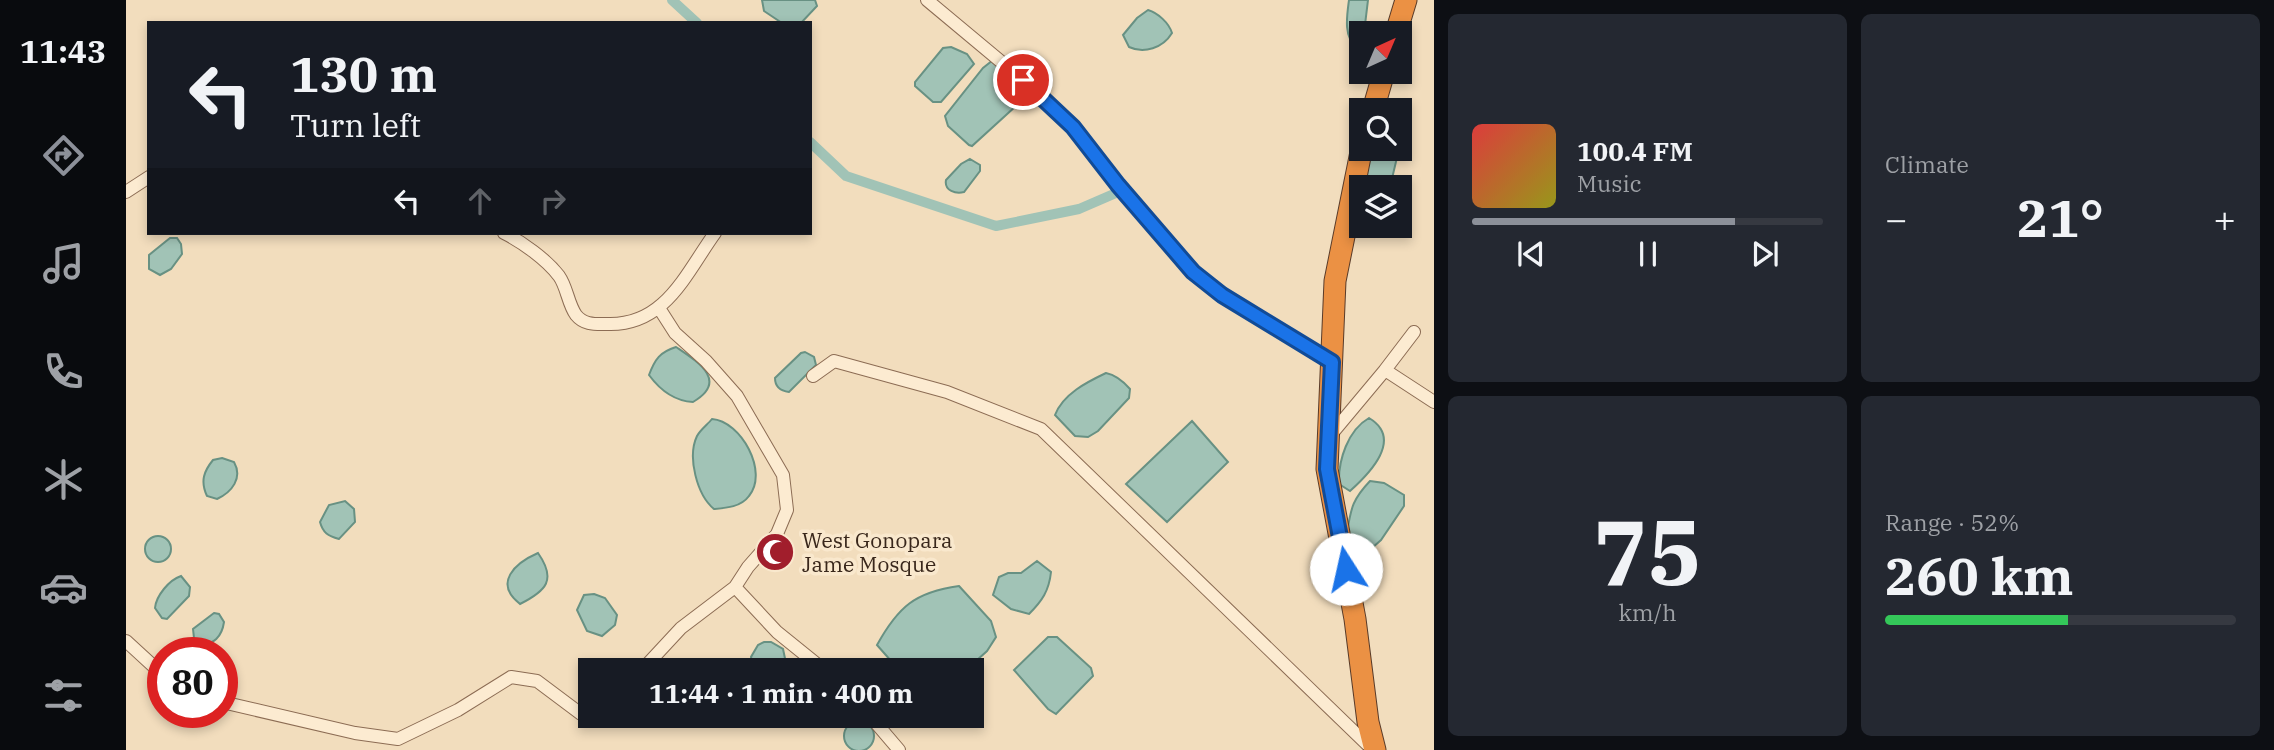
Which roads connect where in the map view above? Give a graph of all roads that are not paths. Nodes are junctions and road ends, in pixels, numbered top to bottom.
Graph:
1 (927, 0) edge
2 (1406, 0) edge
3 (1400, 21) edge
4 (1359, 161) edge
5 (147, 178) edge
6 (126, 192) edge
7 (507, 235) edge
8 (714, 235) edge
9 (659, 308) junction
10 (1414, 332) dead end
11 (1332, 362) junction
12 (1385, 370) junction
13 (813, 376) dead end
14 (1434, 402) edge
15 (1329, 442) junction
16 (735, 587) junction
17 (126, 641) edge
18 (653, 658) edge
19 (809, 658) edge
20 (147, 661) edge
21 (238, 706) edge
22 (578, 711) edge
23 (880, 728) edge
24 (899, 750) edge
25 (1374, 750) edge

1 - 11 street
2 - 3 highway
4 - 11 highway
5 - 6 street
7 - 9 street
8 - 9 street
9 - 16 street
10 - 12 street
11 - 15 highway
12 - 14 street
12 - 15 street
13 - 25 street
15 - 25 highway
16 - 18 street
16 - 19 street
17 - 20 street
21 - 22 street
23 - 24 street

